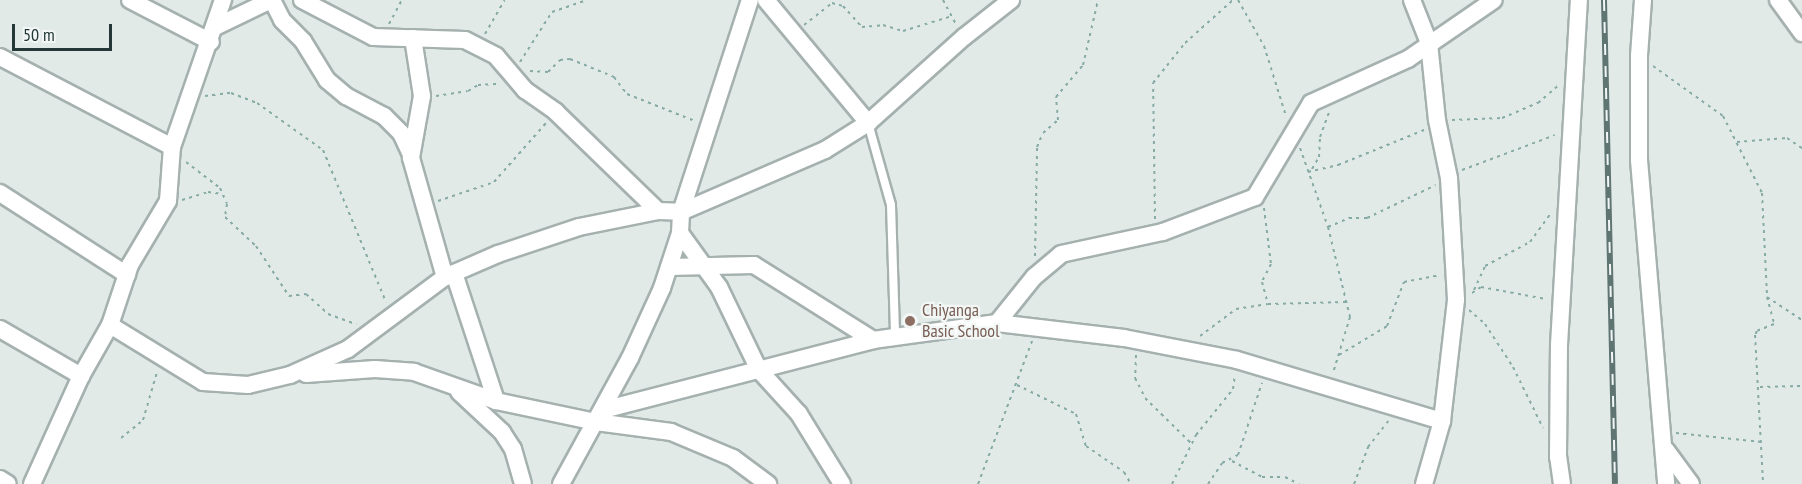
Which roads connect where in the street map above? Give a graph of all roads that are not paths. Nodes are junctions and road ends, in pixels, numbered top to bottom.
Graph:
1 (130, 0) edge
2 (223, 0) edge
3 (272, 0) edge
4 (302, 0) edge
5 (750, 0) edge
6 (766, 0) edge
7 (1011, 0) edge
8 (1412, 0) edge
9 (1494, 0) edge
10 (1579, 0) edge
11 (1643, 0) edge
12 (1778, 0) edge
13 (1802, 33) edge
14 (213, 34) junction
15 (413, 38) junction
16 (1429, 43) junction
17 (0, 57) edge
18 (868, 123) junction
19 (172, 149) junction
20 (410, 152) junction
21 (0, 193) edge
22 (658, 211) junction
23 (681, 212) junction
24 (680, 233) junction
25 (701, 264) junction
26 (669, 267) junction
27 (127, 275) junction
28 (449, 275) junction
29 (997, 323) junction
30 (110, 325) junction
31 (0, 329) edge
32 (895, 335) junction
33 (873, 340) junction
34 (759, 370) junction
35 (290, 375) junction
36 (81, 376) junction
37 (454, 388) junction
38 (496, 400) junction
39 (599, 416) junction
40 (1442, 421) junction
41 (1666, 450) junction
42 (0, 479) edge
43 (8, 484) edge
44 (32, 484) edge
45 (523, 484) edge
46 (561, 484) edge
47 (768, 484) edge
48 (842, 484) edge
49 (1424, 484) edge
50 (1562, 484) edge
51 (1666, 484) edge
52 (1691, 484) edge

1 - 14 street
2 - 14 street
3 - 14 street
3 - 20 street
4 - 15 street
5 - 23 street
6 - 18 street
7 - 18 street
8 - 16 street
9 - 16 street
10 - 50 street
11 - 41 street
12 - 13 street
14 - 19 street
15 - 20 street
15 - 22 street
16 - 29 street
16 - 40 street
17 - 19 street
18 - 23 street
18 - 32 lane
19 - 27 street
20 - 28 street
21 - 27 street
22 - 23 street
22 - 28 street
23 - 24 street
24 - 25 street
24 - 26 street
25 - 26 street
25 - 33 street
25 - 34 street
26 - 39 street
27 - 30 street
28 - 35 street
28 - 38 street
29 - 32 street
29 - 40 street
30 - 35 street
30 - 36 street
31 - 36 street
32 - 33 street
33 - 34 street
34 - 39 street
34 - 48 street
35 - 37 street
36 - 44 street
37 - 38 street
37 - 45 street
38 - 39 street
39 - 46 street
39 - 47 street
40 - 49 street
41 - 51 street
41 - 52 street
42 - 43 street

